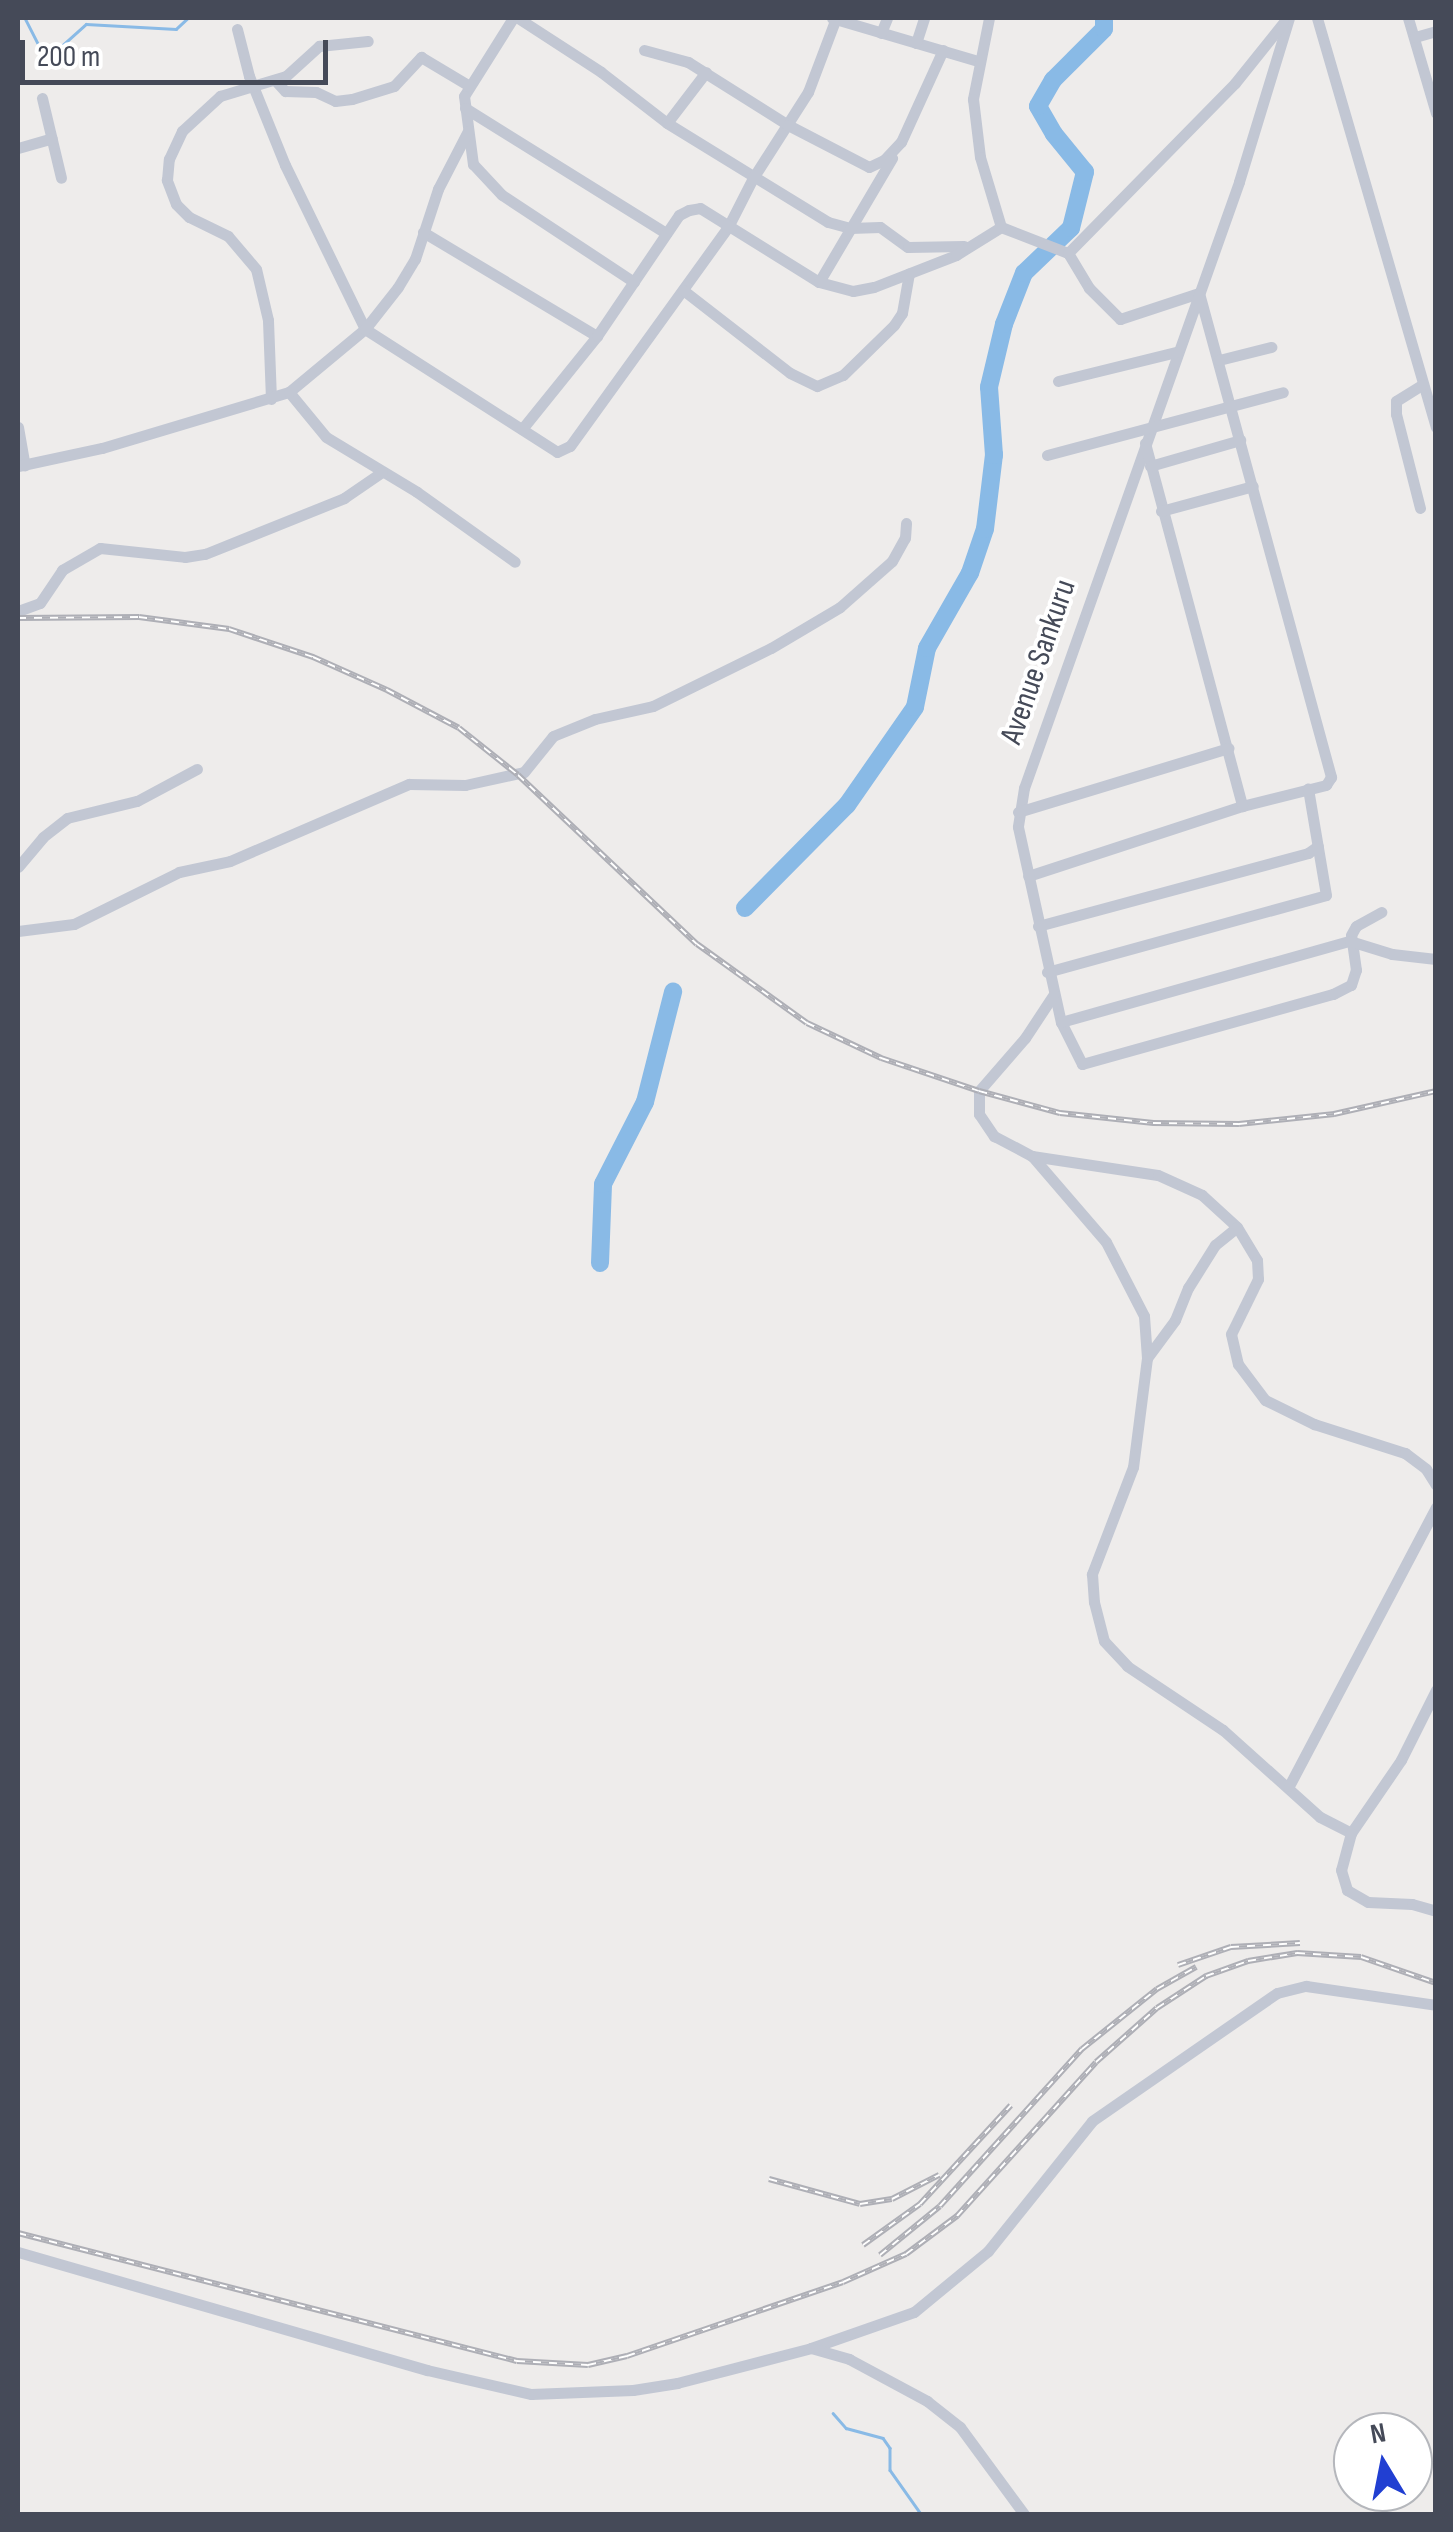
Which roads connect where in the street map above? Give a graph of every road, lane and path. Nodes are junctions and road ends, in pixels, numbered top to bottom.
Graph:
1 (515, 18) edge
2 (834, 18) edge
3 (887, 18) edge
4 (924, 18) edge
5 (989, 18) edge
6 (1288, 18) edge
7 (1317, 18) edge
8 (1408, 18) edge
9 (238, 29) dead end
10 (1436, 31) edge
11 (881, 33) junction
12 (1415, 37) junction
13 (368, 41) dead end
14 (916, 43) junction
15 (644, 50) dead end
16 (943, 50) junction
17 (978, 61) junction
18 (706, 72) junction
19 (275, 80) junction
20 (252, 84) junction
21 (468, 85) junction
22 (1432, 89) edge
23 (42, 98) dead end
24 (464, 108) junction
25 (1436, 114) edge
26 (667, 123) junction
27 (788, 126) junction
28 (468, 131) junction
29 (52, 138) junction
30 (902, 142) junction
31 (18, 148) edge
32 (61, 178) dead end
33 (753, 178) junction
34 (728, 227) junction
35 (1001, 227) junction
36 (850, 228) junction
37 (423, 232) junction
38 (666, 234) junction
39 (986, 238) junction
40 (1068, 253) junction
41 (909, 274) junction
42 (634, 282) junction
43 (819, 282) junction
44 (683, 290) junction
45 (1199, 292) junction
46 (365, 329) junction
47 (597, 336) junction
48 (1271, 346) dead end
49 (1176, 352) junction
50 (1219, 360) junction
51 (1058, 381) dead end
52 (1422, 386) junction
53 (288, 392) junction
54 (1283, 392) dead end
55 (271, 399) junction
56 (1229, 404) junction
57 (1150, 425) junction
58 (18, 427) edge
59 (522, 428) junction
60 (1436, 428) edge
61 (1240, 440) junction
62 (1145, 442) junction
63 (1046, 455) dead end
64 (21, 466) edge
65 (1150, 466) junction
66 (382, 472) junction
67 (1253, 486) junction
68 (1420, 508) dead end
69 (1161, 511) junction
70 (906, 523) dead end
71 (515, 562) dead end
72 (18, 612) edge
73 (1228, 748) junction
74 (197, 769) dead end
75 (1308, 789) junction
76 (1242, 806) junction
77 (1018, 812) junction
78 (1318, 846) junction
79 (18, 867) edge
80 (1028, 876) junction
81 (1382, 912) dead end
82 (1038, 926) junction
83 (18, 931) edge
84 (1350, 940) junction
85 (1436, 959) edge
86 (1048, 972) junction
87 (1054, 994) junction
88 (1061, 1022) junction
89 (1032, 1156) junction
90 (1237, 1227) junction
91 (1148, 1358) junction
92 (1436, 1485) edge
93 (1436, 1507) edge
94 (1436, 1690) edge
95 (1289, 1786) junction
96 (1351, 1833) junction
97 (1436, 1911) edge
98 (1436, 2005) edge
99 (18, 2252) edge
100 (811, 2348) junction
101 (1024, 2514) edge

1 - 21 street
1 - 26 street
2 - 11 street
2 - 27 street
3 - 11 street
4 - 14 street
5 - 17 street
6 - 40 street
6 - 45 street, Avenue Sankuru
7 - 52 street
8 - 12 street
9 - 20 street
10 - 12 street
11 - 14 street
12 - 22 street
13 - 19 street
14 - 16 street
15 - 18 street
16 - 17 street
16 - 30 street
17 - 35 street
18 - 26 street
18 - 27 street
19 - 20 street
19 - 21 street
20 - 46 street
20 - 55 street
21 - 24 street
22 - 25 street
23 - 29 street
24 - 28 street
24 - 38 street
26 - 33 street
27 - 30 street
27 - 33 street
28 - 37 street
28 - 42 street
29 - 31 street
29 - 32 street
30 - 36 street
33 - 34 street
33 - 36 street
34 - 38 street
34 - 43 street
34 - 44 street
35 - 39 street
35 - 40 street
36 - 39 street
36 - 43 street
37 - 46 street
37 - 47 street
38 - 42 street
39 - 41 street
40 - 45 street
41 - 43 street
41 - 44 street
42 - 47 street
44 - 59 street
45 - 49 street, Avenue Sankuru
45 - 50 street
46 - 53 street
46 - 59 street
47 - 59 street
48 - 50 street
49 - 51 street
49 - 57 street, Avenue Sankuru
50 - 56 street
52 - 60 street
52 - 68 street
53 - 55 street
53 - 66 street
54 - 56 street
55 - 64 street
56 - 57 street
56 - 61 street
57 - 62 street, Avenue Sankuru
57 - 63 street
58 - 64 street
61 - 65 street
61 - 67 street
62 - 65 street
62 - 77 street, Avenue Sankuru
65 - 69 street
66 - 71 street
66 - 72 street
67 - 69 street
67 - 75 street
69 - 73 street
70 - 83 street
73 - 76 street
73 - 77 street
74 - 79 street
75 - 76 street
75 - 78 street
76 - 80 street
77 - 80 street, Avenue Sankuru
78 - 82 street
78 - 86 street
80 - 82 street, Avenue Sankuru
81 - 84 street
82 - 86 street, Avenue Sankuru
84 - 85 street
84 - 88 street
84 - 88 street, Avenue Sankuru
86 - 87 street, Avenue Sankuru
87 - 88 street, Avenue Sankuru
87 - 89 street
89 - 90 street
89 - 91 street
90 - 91 street
90 - 92 street
91 - 95 street
93 - 95 street
94 - 96 street
95 - 96 street
96 - 97 street
98 - 100 street
99 - 100 street
100 - 101 street

